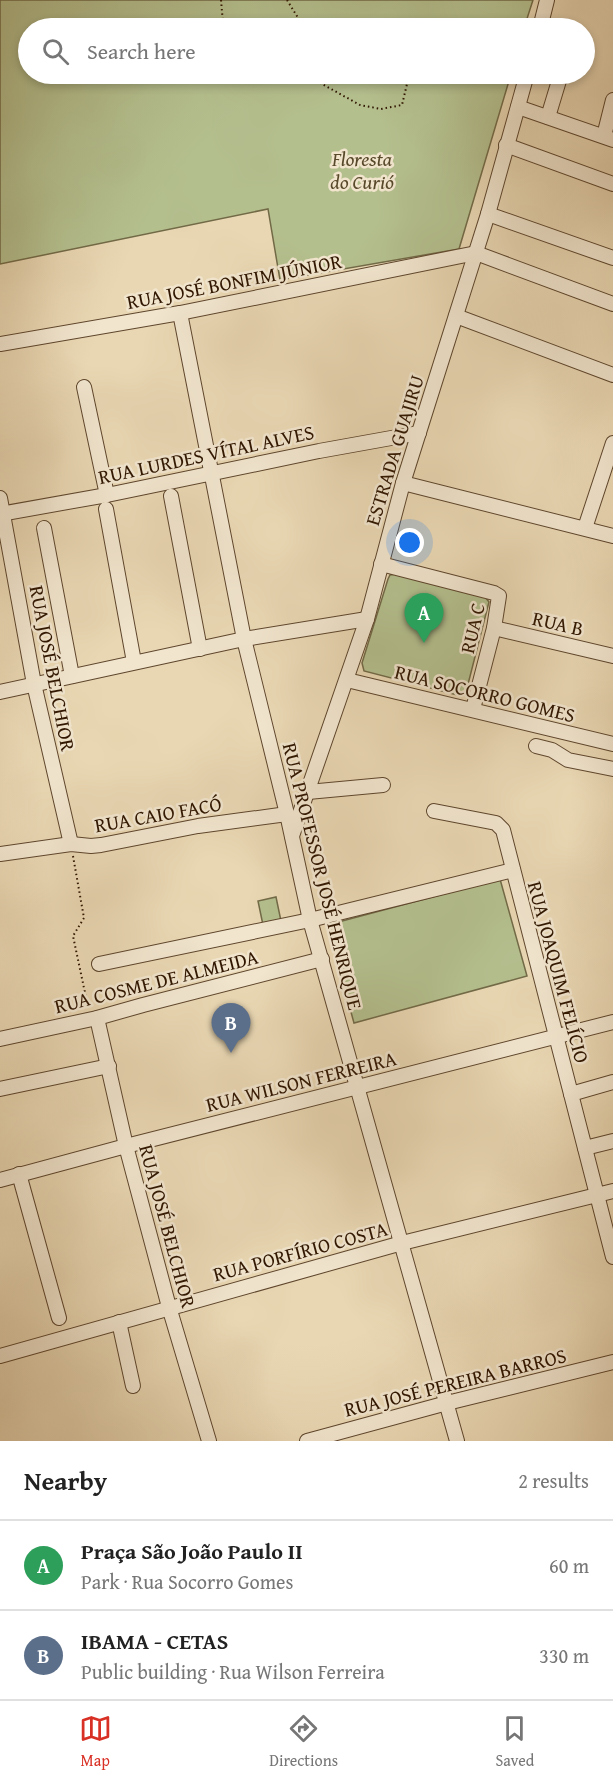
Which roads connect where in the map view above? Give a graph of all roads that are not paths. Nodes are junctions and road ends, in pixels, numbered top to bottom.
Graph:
1 (547, 0) edge
2 (542, 18) edge
3 (524, 84) edge
4 (558, 84) edge
5 (613, 100) edge
6 (518, 107) junction
7 (548, 117) junction
8 (608, 138) edge
9 (506, 145) junction
10 (613, 184) edge
11 (488, 214) junction
12 (476, 253) junction
13 (613, 258) edge
14 (613, 304) edge
15 (180, 313) junction
16 (456, 315) junction
17 (0, 344) edge
18 (613, 375) edge
19 (84, 387) dead end
20 (419, 433) junction
21 (613, 443) edge
22 (213, 474) junction
23 (403, 483) junction
24 (171, 495) dead end
25 (0, 498) edge
26 (106, 502) junction
27 (2, 514) edge
28 (44, 528) dead end
29 (585, 528) junction
30 (613, 536) edge
31 (381, 564) junction
32 (367, 619) junction
33 (494, 628) junction
34 (244, 639) junction
35 (201, 648) junction
36 (613, 656) edge
37 (135, 662) junction
38 (72, 675) junction
39 (347, 680) junction
40 (34, 684) junction
41 (0, 692) edge
42 (473, 709) junction
43 (613, 744) edge
44 (536, 746) dead end
45 (613, 770) edge
46 (383, 785) dead end
47 (308, 792) junction
48 (434, 811) dead end
49 (287, 814) junction
50 (292, 836) junction
51 (71, 844) junction
52 (0, 854) edge
53 (513, 870) junction
54 (310, 920) junction
55 (322, 959) junction
56 (99, 964) dead end
57 (94, 1019) junction
58 (613, 1022) edge
59 (555, 1038) junction
60 (0, 1039) edge
61 (109, 1066) junction
62 (613, 1083) edge
63 (358, 1086) junction
64 (0, 1089) edge
65 (572, 1094) junction
66 (613, 1141) edge
67 (126, 1146) junction
68 (585, 1148) junction
69 (19, 1174) junction
70 (0, 1180) edge
71 (613, 1191) edge
72 (597, 1196) junction
73 (402, 1243) junction
74 (613, 1257) edge
75 (169, 1308) junction
76 (59, 1318) dead end
77 (119, 1322) junction
78 (0, 1356) edge
79 (613, 1362) edge
80 (133, 1386) dead end
81 (447, 1403) junction
82 (209, 1441) edge
83 (307, 1441) edge
84 (457, 1441) edge

1 - 2 street
3 - 6 street, ESTRADA GUAJIRU
4 - 7 street
5 - 8 street
6 - 7 street
6 - 9 street, ESTRADA GUAJIRU
7 - 8 street
9 - 10 street
9 - 11 street, ESTRADA GUAJIRU
11 - 12 street, ESTRADA GUAJIRU
11 - 13 street
12 - 14 street
12 - 15 street, RUA JOSÉ BONFIM JÚNIOR
12 - 16 street, ESTRADA GUAJIRU
15 - 17 street, RUA JOSÉ BONFIM JÚNIOR
15 - 22 street, RUA PROFESSOR JOSÉ HENRIQUE
16 - 18 street
16 - 20 street, ESTRADA GUAJIRU
19 - 26 street
20 - 22 street, RUA LURDES VÍTAL ALVES
20 - 23 street, ESTRADA GUAJIRU
21 - 29 street
22 - 26 street, RUA LURDES VÍTAL ALVES
22 - 34 street, RUA PROFESSOR JOSÉ HENRIQUE
23 - 29 street
23 - 31 street, ESTRADA GUAJIRU
24 - 35 street
25 - 27 street, RUA JOSÉ BELCHIOR
26 - 27 street, RUA LURDES VÍTAL ALVES
26 - 37 street
27 - 40 street, RUA JOSÉ BELCHIOR
28 - 38 street
29 - 30 street
31 - 32 street, ESTRADA GUAJIRU
31 - 33 street, RUA C
32 - 34 street
32 - 39 street, ESTRADA GUAJIRU
33 - 36 street, RUA B
33 - 42 street, RUA C
34 - 35 street
34 - 49 street, RUA PROFESSOR JOSÉ HENRIQUE
35 - 37 street
37 - 38 street
38 - 40 street
39 - 42 street, RUA SOCORRO GOMES
39 - 47 street, ESTRADA GUAJIRU
40 - 41 street
40 - 51 street, RUA JOSÉ BELCHIOR
42 - 43 street, RUA SOCORRO GOMES
44 - 45 street
46 - 47 street
47 - 50 street, ESTRADA GUAJIRU
48 - 53 street, RUA JOAQUIM FELÍCIO
49 - 50 street, RUA PROFESSOR JOSÉ HENRIQUE
49 - 51 street, RUA CAIO FACÓ
50 - 54 street, RUA PROFESSOR JOSÉ HENRIQUE
51 - 52 street, RUA CAIO FACÓ
53 - 54 street
53 - 59 street, RUA JOAQUIM FELÍCIO
54 - 55 street, RUA PROFESSOR JOSÉ HENRIQUE
54 - 56 street
55 - 57 street, RUA COSME DE ALMEIDA
55 - 63 street, RUA PROFESSOR JOSÉ HENRIQUE
57 - 60 street, RUA COSME DE ALMEIDA
57 - 61 street, RUA JOSÉ BELCHIOR
58 - 59 street, RUA WILSON FERREIRA
59 - 63 street, RUA WILSON FERREIRA
59 - 65 street, RUA JOAQUIM FELÍCIO
61 - 64 street
61 - 67 street, RUA JOSÉ BELCHIOR
62 - 65 street
63 - 67 street, RUA WILSON FERREIRA
63 - 73 street, RUA PROFESSOR JOSÉ HENRIQUE
65 - 68 street, RUA JOAQUIM FELÍCIO
66 - 68 street
67 - 69 street, RUA WILSON FERREIRA
67 - 75 street, RUA JOSÉ BELCHIOR
68 - 72 street, RUA JOAQUIM FELÍCIO
69 - 70 street, RUA WILSON FERREIRA
69 - 76 street
71 - 72 street, RUA PORFÍRIO COSTA
72 - 73 street, RUA PORFÍRIO COSTA
72 - 74 street, RUA JOAQUIM FELÍCIO
73 - 75 street, RUA PORFÍRIO COSTA
73 - 81 street, RUA PROFESSOR JOSÉ HENRIQUE
75 - 77 street, RUA PORFÍRIO COSTA
75 - 82 street, RUA JOSÉ BELCHIOR
77 - 78 street, RUA PORFÍRIO COSTA
77 - 80 street
79 - 81 street, RUA JOSÉ PEREIRA BARROS
81 - 83 street, RUA JOSÉ PEREIRA BARROS
81 - 84 street, RUA PROFESSOR JOSÉ HENRIQUE

